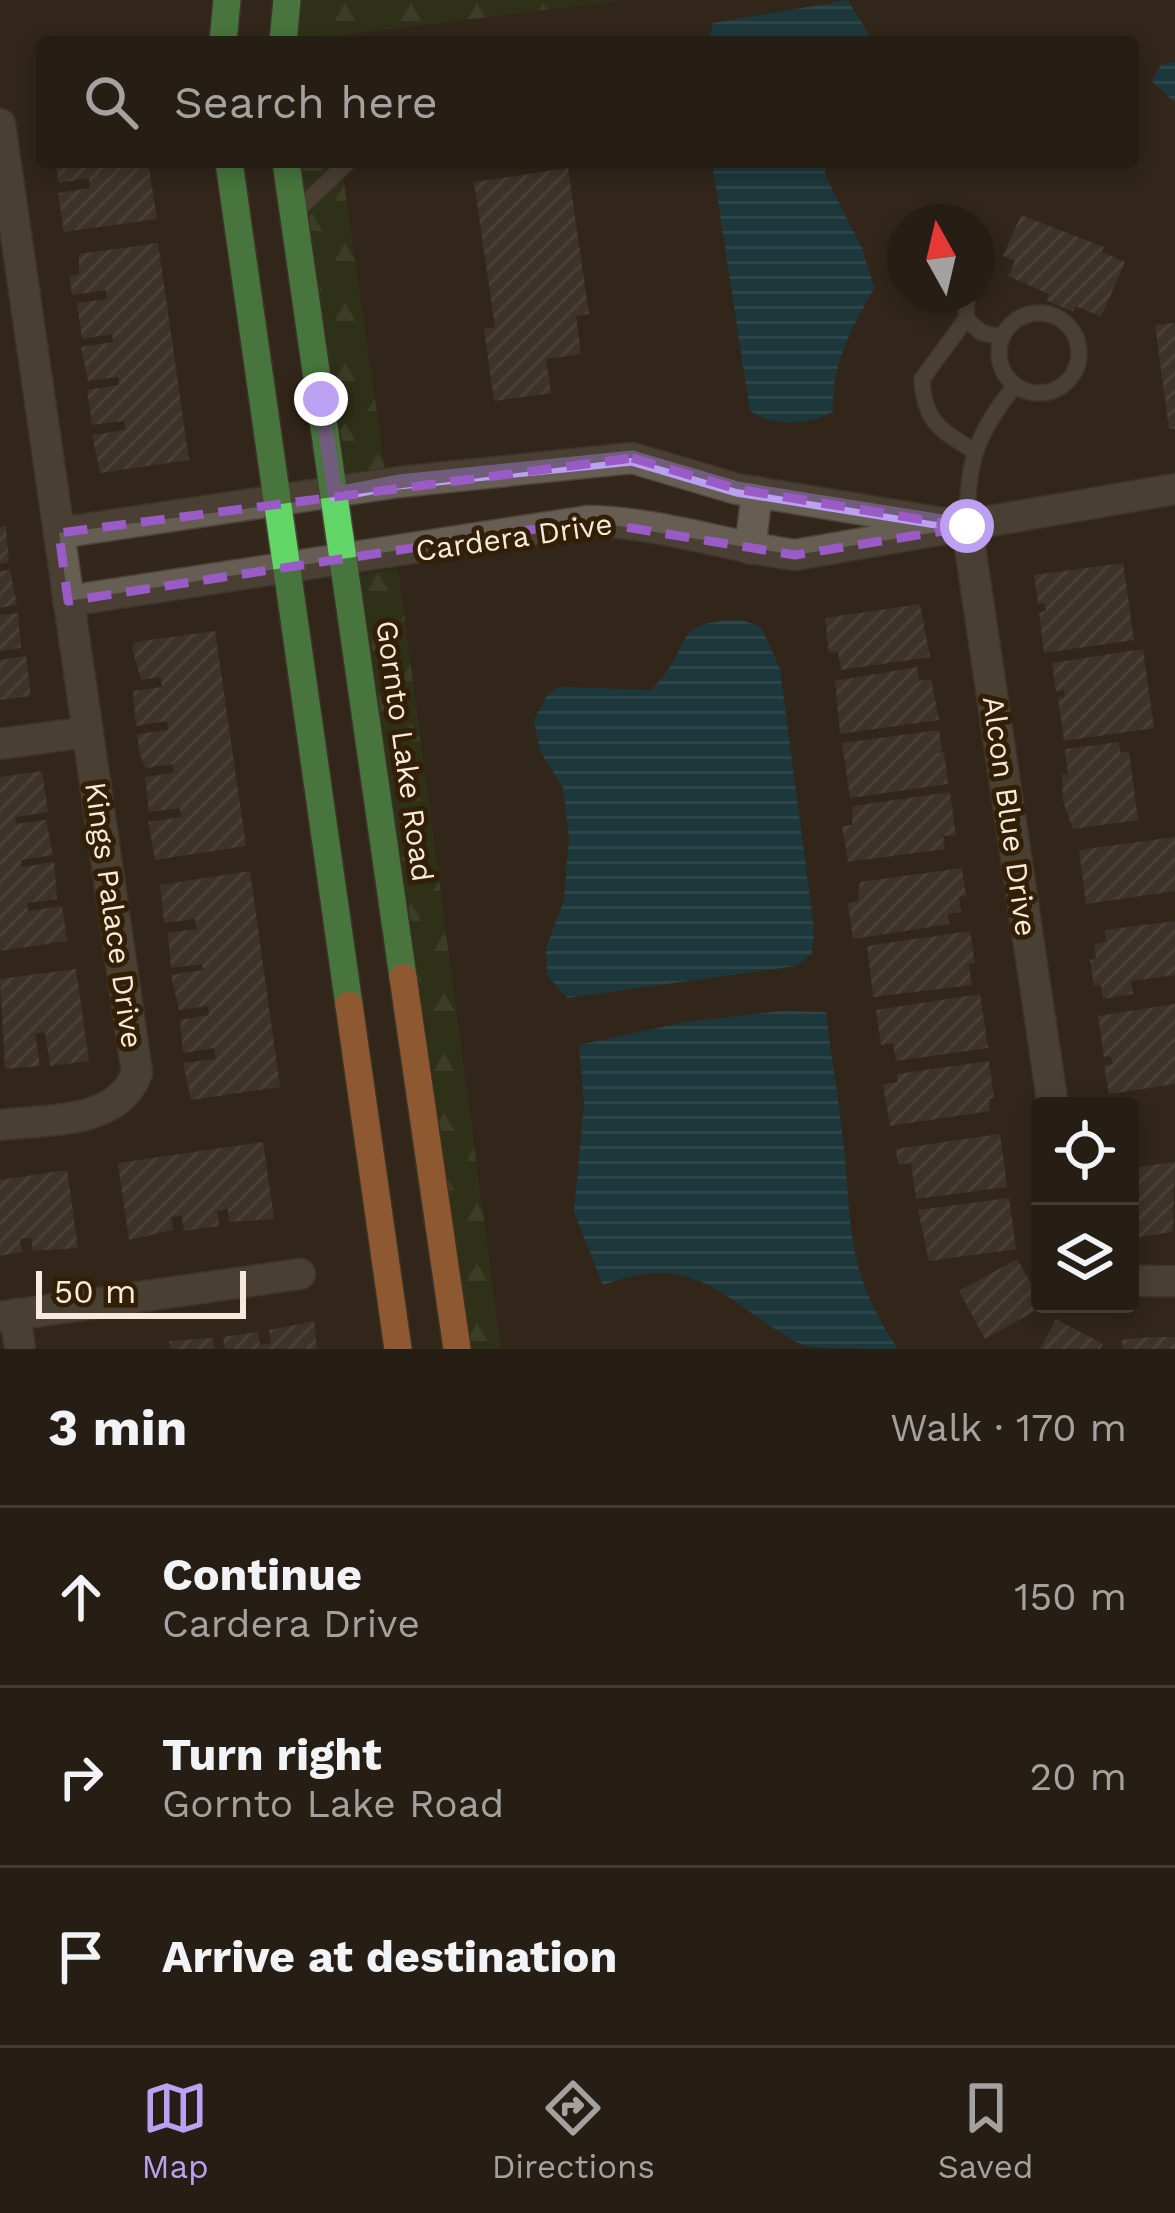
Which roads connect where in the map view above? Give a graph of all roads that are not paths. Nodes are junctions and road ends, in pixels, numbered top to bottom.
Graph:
1 (227, 0) edge
2 (287, 0) edge
3 (224, 36) edge
4 (284, 36) edge
5 (0, 124) edge
6 (230, 168) edge
7 (287, 168) edge
8 (342, 168) edge
9 (294, 214) junction
10 (7, 217) edge
11 (966, 312) edge
12 (966, 319) junction
13 (1003, 337) junction
14 (1015, 385) junction
15 (973, 450) junction
16 (1175, 489) edge
17 (757, 492) junction
18 (335, 494) junction
19 (279, 502) junction
20 (967, 526) junction
21 (58, 533) junction
22 (750, 549) junction
23 (345, 560) junction
24 (289, 568) junction
25 (68, 601) junction
26 (87, 732) junction
27 (0, 744) edge
28 (1052, 1097) edge
29 (0, 1125) edge
30 (299, 1274) dead end
31 (1175, 1280) edge
32 (1139, 1281) edge
33 (8, 1316) edge
34 (20, 1349) edge
35 (398, 1349) edge
36 (457, 1349) edge

1 - 3 street
2 - 4 street
5 - 10 street, Kings Palace Drive
6 - 19 street
7 - 9 street, Gornto Lake Road
8 - 9 lane
9 - 18 street, Gornto Lake Road
10 - 21 street, Kings Palace Drive
11 - 12 lane
12 - 13 lane
12 - 15 lane
13 - 14 lane
13 - 14 lane
14 - 15 lane
15 - 20 lane
16 - 20 street, Cardera Drive
17 - 18 street, Cardera Drive
17 - 20 street, Cardera Drive
17 - 22 street
18 - 19 street
18 - 23 street, Gornto Lake Road
19 - 21 street
19 - 24 street
20 - 22 street, Cardera Drive
20 - 28 street, Alcon Blue Drive
21 - 25 street, Kings Palace Drive
22 - 23 street, Cardera Drive
23 - 24 street
23 - 36 street, Gornto Lake Road
24 - 25 street
24 - 35 street
25 - 26 street, Kings Palace Drive
26 - 27 street
26 - 29 street, Kings Palace Drive
30 - 33 street
31 - 32 street
33 - 34 street

